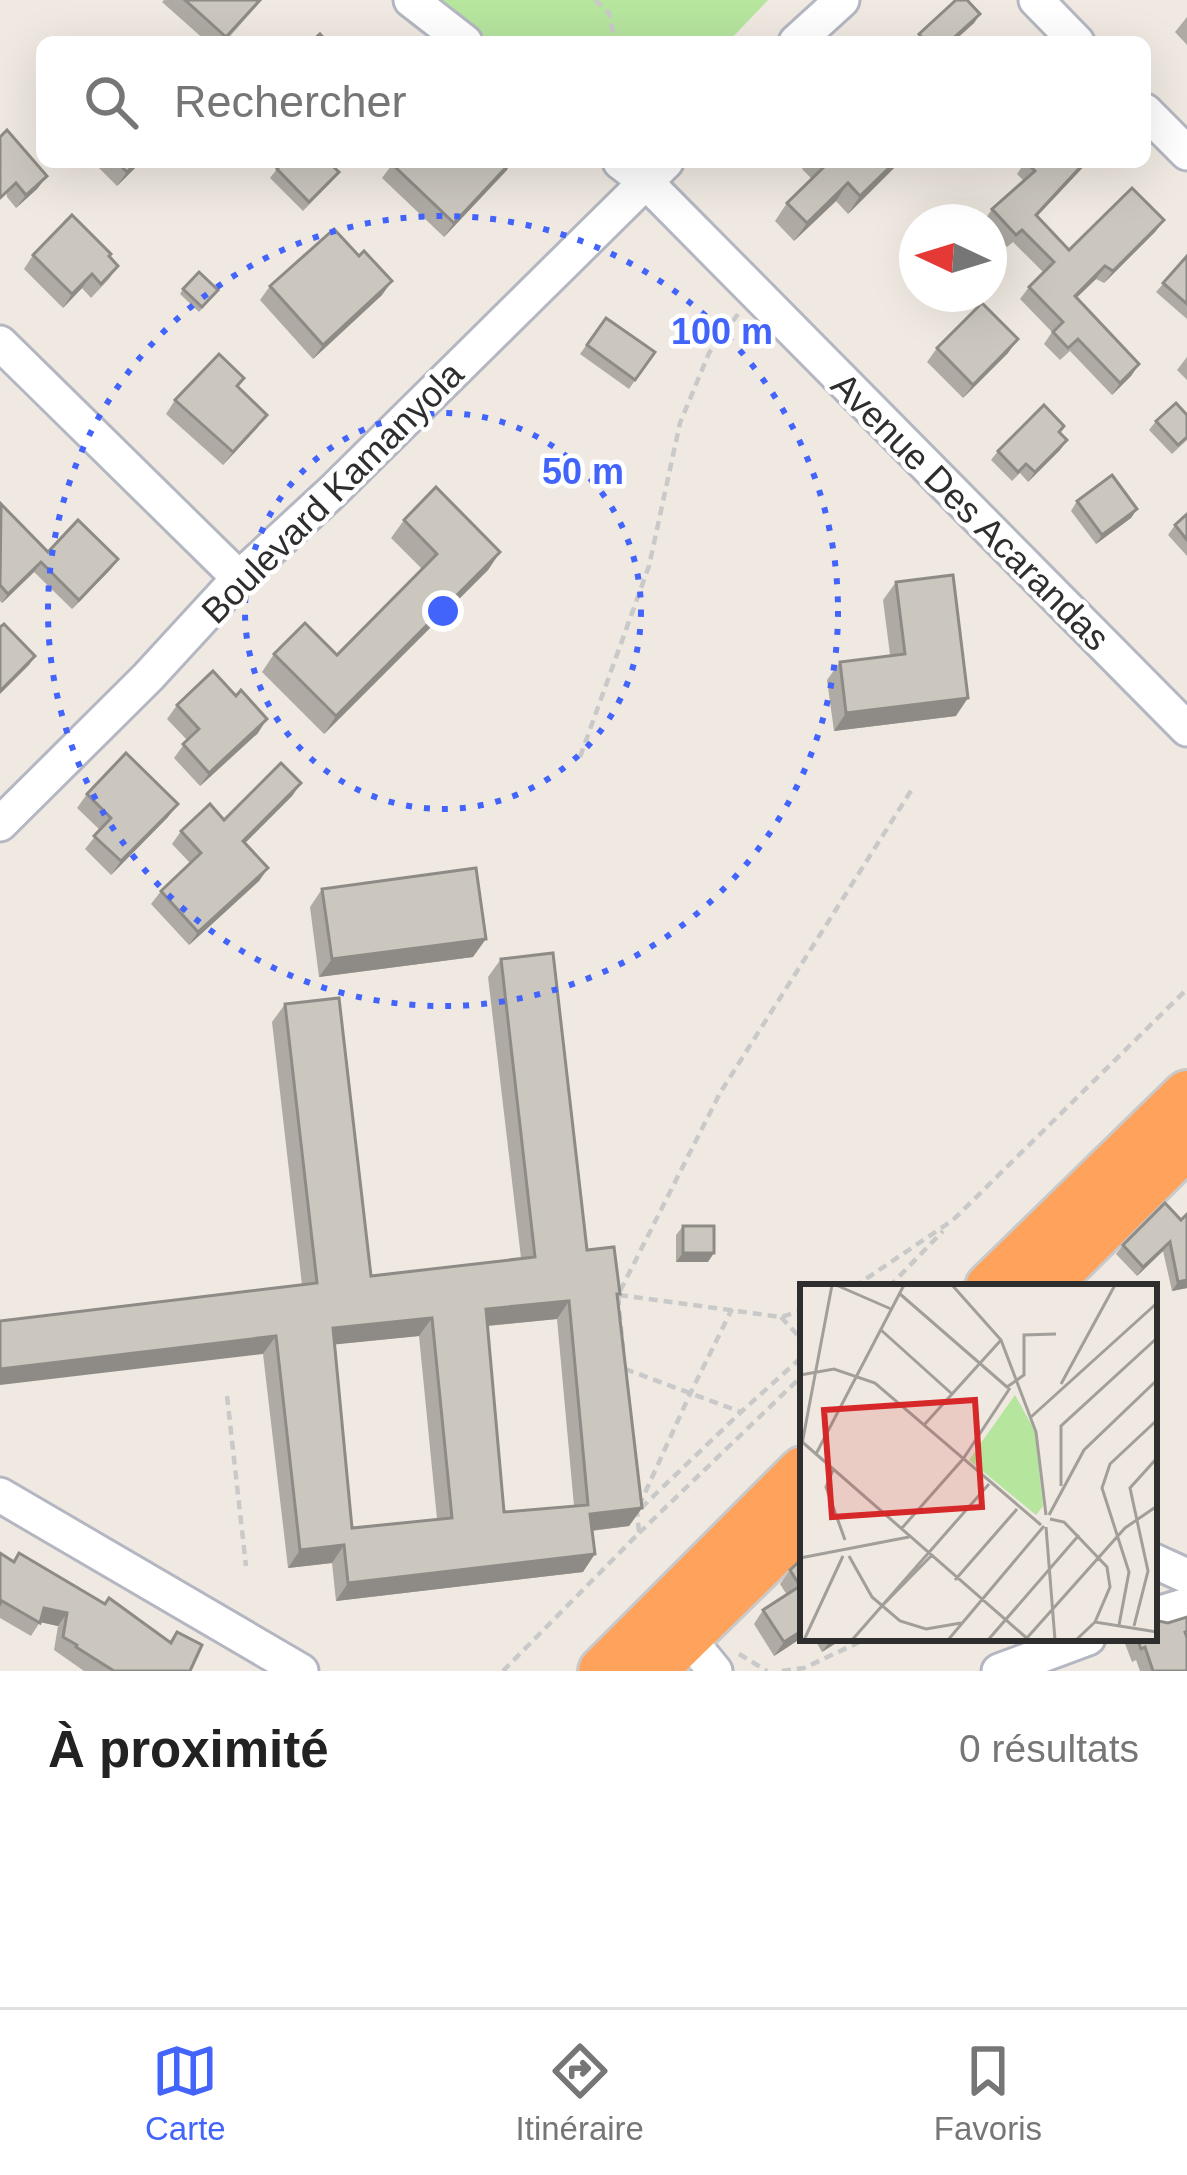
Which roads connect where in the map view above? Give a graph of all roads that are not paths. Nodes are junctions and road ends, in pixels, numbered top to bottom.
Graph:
1 (411, 0) edge
2 (842, 0) edge
3 (1036, 0) edge
4 (457, 36) edge
5 (803, 36) edge
6 (1071, 36) edge
7 (1151, 117) edge
8 (1187, 153) edge
9 (644, 168) edge
10 (0, 343) edge
11 (239, 578) junction
12 (1187, 729) edge
13 (0, 824) edge
14 (1187, 1095) edge
15 (1187, 1144) edge
16 (993, 1284) edge
17 (1046, 1284) edge
18 (800, 1475) edge
19 (0, 1496) edge
20 (800, 1525) edge
21 (1157, 1562) edge
22 (1187, 1576) edge
23 (1187, 1604) edge
24 (1157, 1614) edge
25 (688, 1639) edge
26 (1080, 1641) edge
27 (301, 1671) edge
28 (603, 1671) edge
29 (651, 1671) edge
30 (999, 1671) edge

1 - 4 street
2 - 5 street
3 - 6 street
7 - 8 street
9 - 11 street, Boulevard Kamanyola
9 - 12 street, Avenue Des Acarandas
10 - 11 street
11 - 13 street, Boulevard Kamanyola
14 - 16 highway
15 - 17 highway
18 - 25 highway
19 - 27 street
20 - 25 highway
21 - 22 street
23 - 24 street
25 - 28 highway
25 - 29 highway
26 - 30 street

